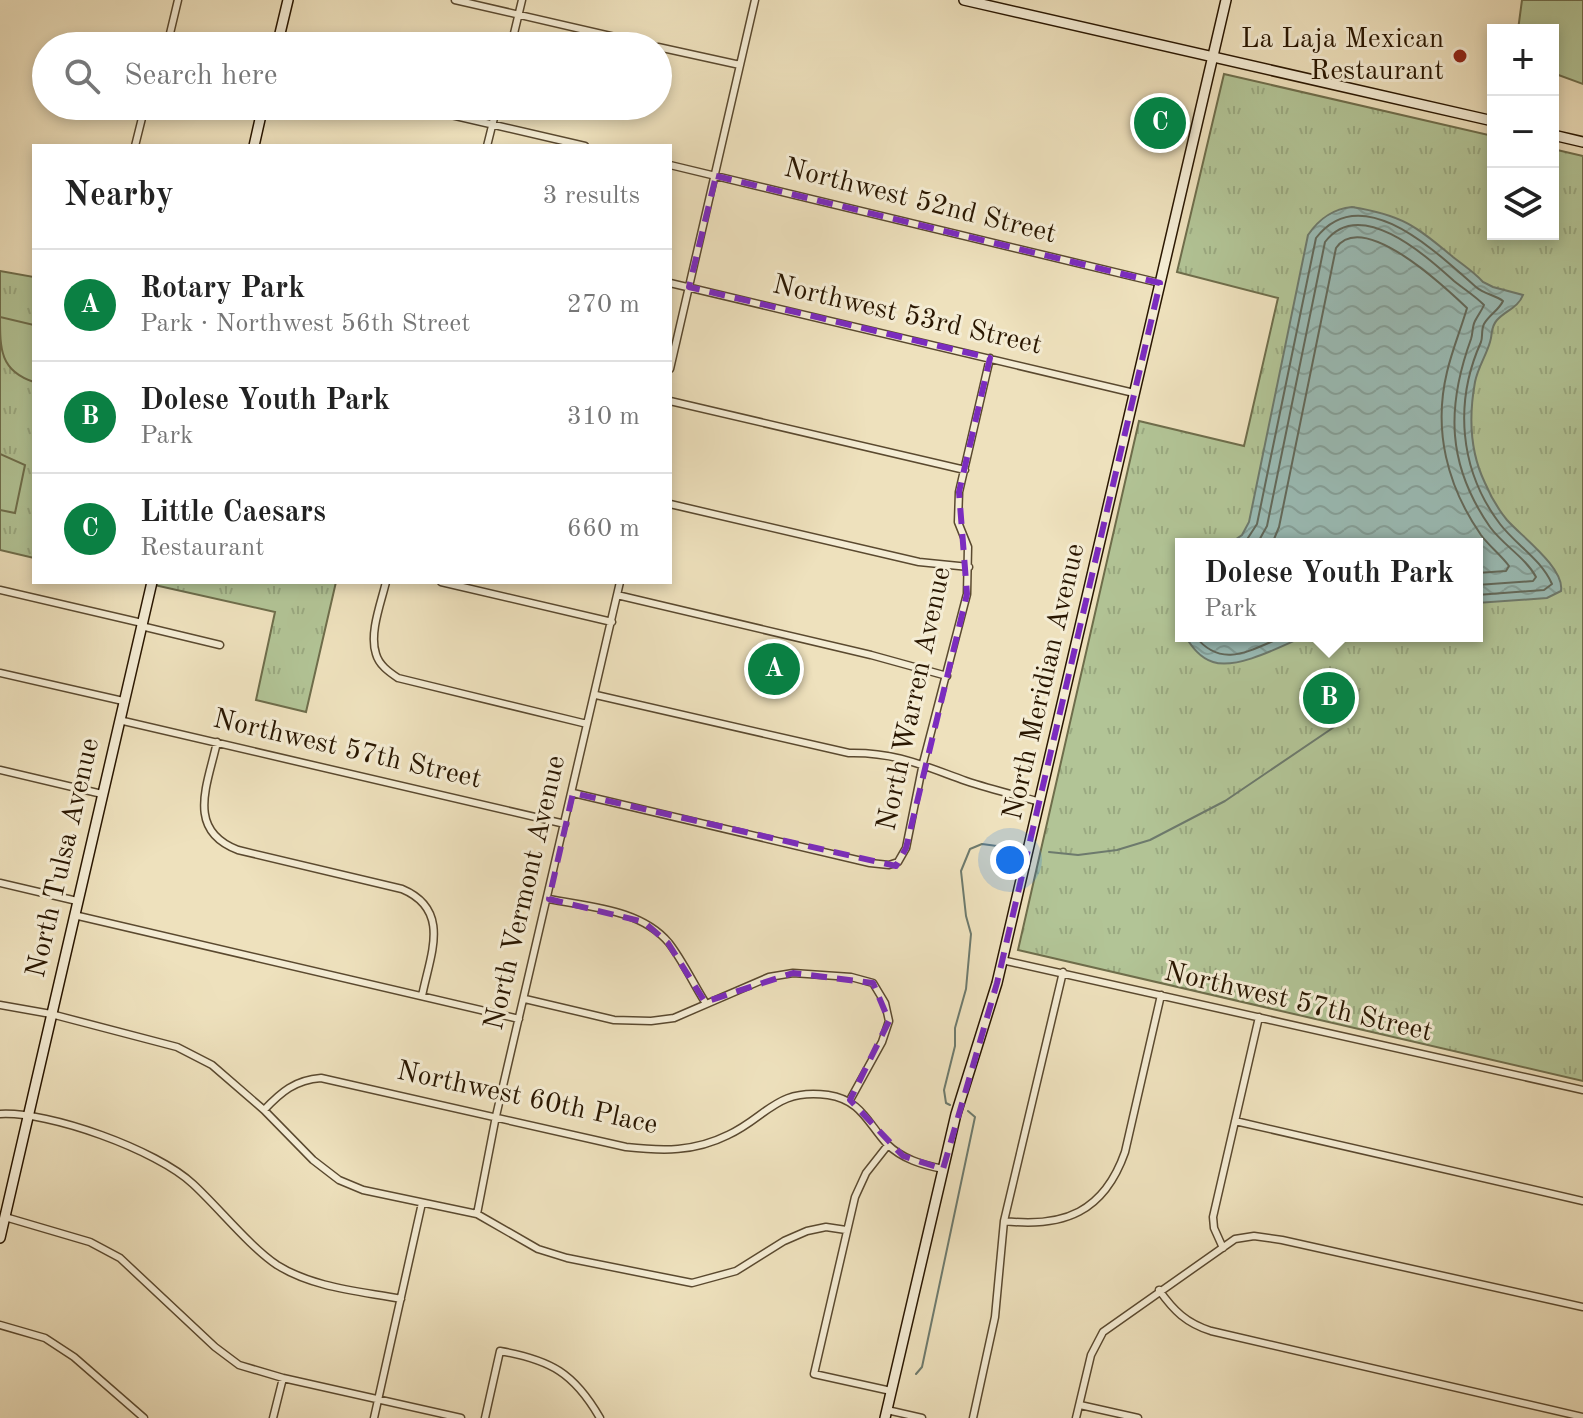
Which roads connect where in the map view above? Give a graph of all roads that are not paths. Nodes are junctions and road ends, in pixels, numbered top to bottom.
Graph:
1 (178, 0) edge
2 (288, 0) edge
3 (455, 0) edge
4 (522, 0) edge
5 (755, 0) edge
6 (964, 0) edge
7 (1226, 0) edge
8 (518, 15) junction
9 (170, 32) edge
10 (280, 32) edge
11 (514, 32) edge
12 (594, 32) edge
13 (672, 50) edge
14 (1213, 57) junction
15 (740, 65) junction
16 (142, 120) edge
17 (260, 120) edge
18 (471, 120) edge
19 (493, 120) edge
20 (1487, 120) edge
21 (492, 125) junction
22 (1559, 136) edge
23 (1583, 142) edge
24 (136, 144) edge
25 (254, 144) edge
26 (487, 144) edge
27 (576, 144) edge
28 (672, 165) edge
29 (716, 176) junction
30 (672, 283) edge
31 (1160, 283) junction
32 (689, 287) junction
33 (990, 358) junction
34 (672, 360) edge
35 (1134, 393) junction
36 (672, 401) edge
37 (965, 470) junction
38 (672, 504) edge
39 (969, 567) junction
40 (151, 584) edge
41 (386, 584) edge
42 (450, 584) edge
43 (620, 584) edge
44 (0, 590) edge
45 (617, 595) junction
46 (612, 622) junction
47 (141, 625) junction
48 (220, 645) dead end
49 (0, 673) edge
50 (947, 676) junction
51 (596, 695) junction
52 (123, 701) junction
53 (119, 720) junction
54 (587, 724) junction
55 (217, 742) junction
56 (923, 763) junction
57 (0, 770) edge
58 (573, 793) junction
59 (102, 794) junction
60 (1040, 802) junction
61 (565, 824) junction
62 (0, 883) edge
63 (549, 899) junction
64 (77, 901) junction
65 (74, 915) junction
66 (1002, 960) junction
67 (1063, 972) junction
68 (1161, 995) junction
69 (422, 996) junction
70 (525, 999) junction
71 (705, 1002) junction
72 (0, 1005) edge
73 (51, 1014) junction
74 (1259, 1017) junction
75 (519, 1019) junction
76 (1583, 1090) edge
77 (850, 1100) junction
78 (264, 1110) junction
79 (0, 1114) edge
80 (28, 1115) junction
81 (496, 1116) junction
82 (1235, 1121) junction
83 (888, 1145) junction
84 (943, 1169) junction
85 (1583, 1201) edge
86 (422, 1203) junction
87 (477, 1214) junction
88 (5, 1217) junction
89 (1004, 1221) junction
90 (846, 1230) junction
91 (0, 1238) edge
92 (1223, 1248) junction
93 (1159, 1290) junction
94 (401, 1299) junction
95 (1583, 1307) edge
96 (0, 1325) edge
97 (283, 1378) junction
98 (891, 1391) junction
99 (379, 1399) junction
100 (1080, 1405) junction
101 (886, 1414) edge
102 (1583, 1417) edge
103 (144, 1418) edge
104 (273, 1418) edge
105 (374, 1418) edge
106 (461, 1418) edge
107 (485, 1418) edge
108 (600, 1418) edge
109 (922, 1418) edge
110 (973, 1418) edge
111 (1076, 1418) edge
112 (1138, 1418) edge

1 - 9 street
2 - 10 main road
3 - 8 street
4 - 8 street
5 - 15 street
6 - 14 main road
7 - 14 main road, North Meridian Avenue
8 - 11 street
8 - 12 street
13 - 15 street
14 - 20 main road
14 - 31 main road, North Meridian Avenue
15 - 29 street
16 - 24 street
17 - 25 main road
18 - 21 street
19 - 21 street
21 - 26 street
21 - 27 street
22 - 23 main road
28 - 29 street, Northwest 52nd Street
29 - 31 street, Northwest 52nd Street
29 - 32 street
30 - 32 street, Northwest 53rd Street
31 - 35 main road, North Meridian Avenue
32 - 33 street, Northwest 53rd Street
32 - 34 street
33 - 35 street, Northwest 53rd Street
33 - 37 street, North Warren Avenue
35 - 60 main road, North Meridian Avenue
36 - 37 street
37 - 39 street, North Warren Avenue
38 - 39 street
39 - 50 street, North Warren Avenue
40 - 47 main road, North Tulsa Avenue
41 - 54 street
42 - 46 street
43 - 45 street, North Vermont Avenue
44 - 47 street
45 - 46 street, North Vermont Avenue
45 - 50 street
46 - 51 street, North Vermont Avenue
47 - 48 street
47 - 52 main road, North Tulsa Avenue
49 - 52 street
50 - 56 street, North Warren Avenue
51 - 54 street, North Vermont Avenue
51 - 56 street
52 - 53 main road, North Tulsa Avenue
53 - 55 street, Northwest 57th Street
53 - 59 main road, North Tulsa Avenue
54 - 58 street, North Vermont Avenue
55 - 61 street, Northwest 57th Street
55 - 69 street
56 - 58 street, North Warren Avenue
56 - 60 street
57 - 59 street
58 - 61 street, North Vermont Avenue
59 - 64 main road, North Tulsa Avenue
60 - 66 main road, North Meridian Avenue
61 - 63 street, North Vermont Avenue
62 - 64 street
63 - 70 street, North Vermont Avenue
63 - 71 street
64 - 65 main road, North Tulsa Avenue
65 - 69 street
65 - 73 main road, North Tulsa Avenue
66 - 67 street, Northwest 57th Street
66 - 84 main road, North Meridian Avenue
67 - 68 street, Northwest 57th Street
67 - 89 street
68 - 74 street, Northwest 57th Street
68 - 89 street
69 - 75 street
70 - 71 street
70 - 75 street, North Vermont Avenue
71 - 77 street
72 - 73 street
73 - 78 street
73 - 80 main road, North Tulsa Avenue
74 - 76 street, Northwest 57th Street
74 - 82 street
75 - 81 street, North Vermont Avenue
77 - 81 street, Northwest 60th Place
77 - 83 street
78 - 81 street, Northwest 60th Place
78 - 86 street
79 - 80 street
80 - 88 main road, North Tulsa Avenue
80 - 94 street
81 - 87 street, North Vermont Avenue
82 - 85 street
82 - 92 street
83 - 84 street
83 - 90 street
84 - 98 main road, North Meridian Avenue
86 - 87 street
86 - 94 street
87 - 90 street
88 - 91 main road, North Tulsa Avenue
88 - 97 street
89 - 110 street
90 - 98 street
92 - 93 street
92 - 95 street
93 - 100 street
93 - 102 street
94 - 99 street
96 - 103 street
97 - 99 street
97 - 104 street
98 - 101 main road, North Meridian Avenue
99 - 105 street
99 - 106 street
100 - 111 street
100 - 112 street
101 - 109 street
107 - 108 street

